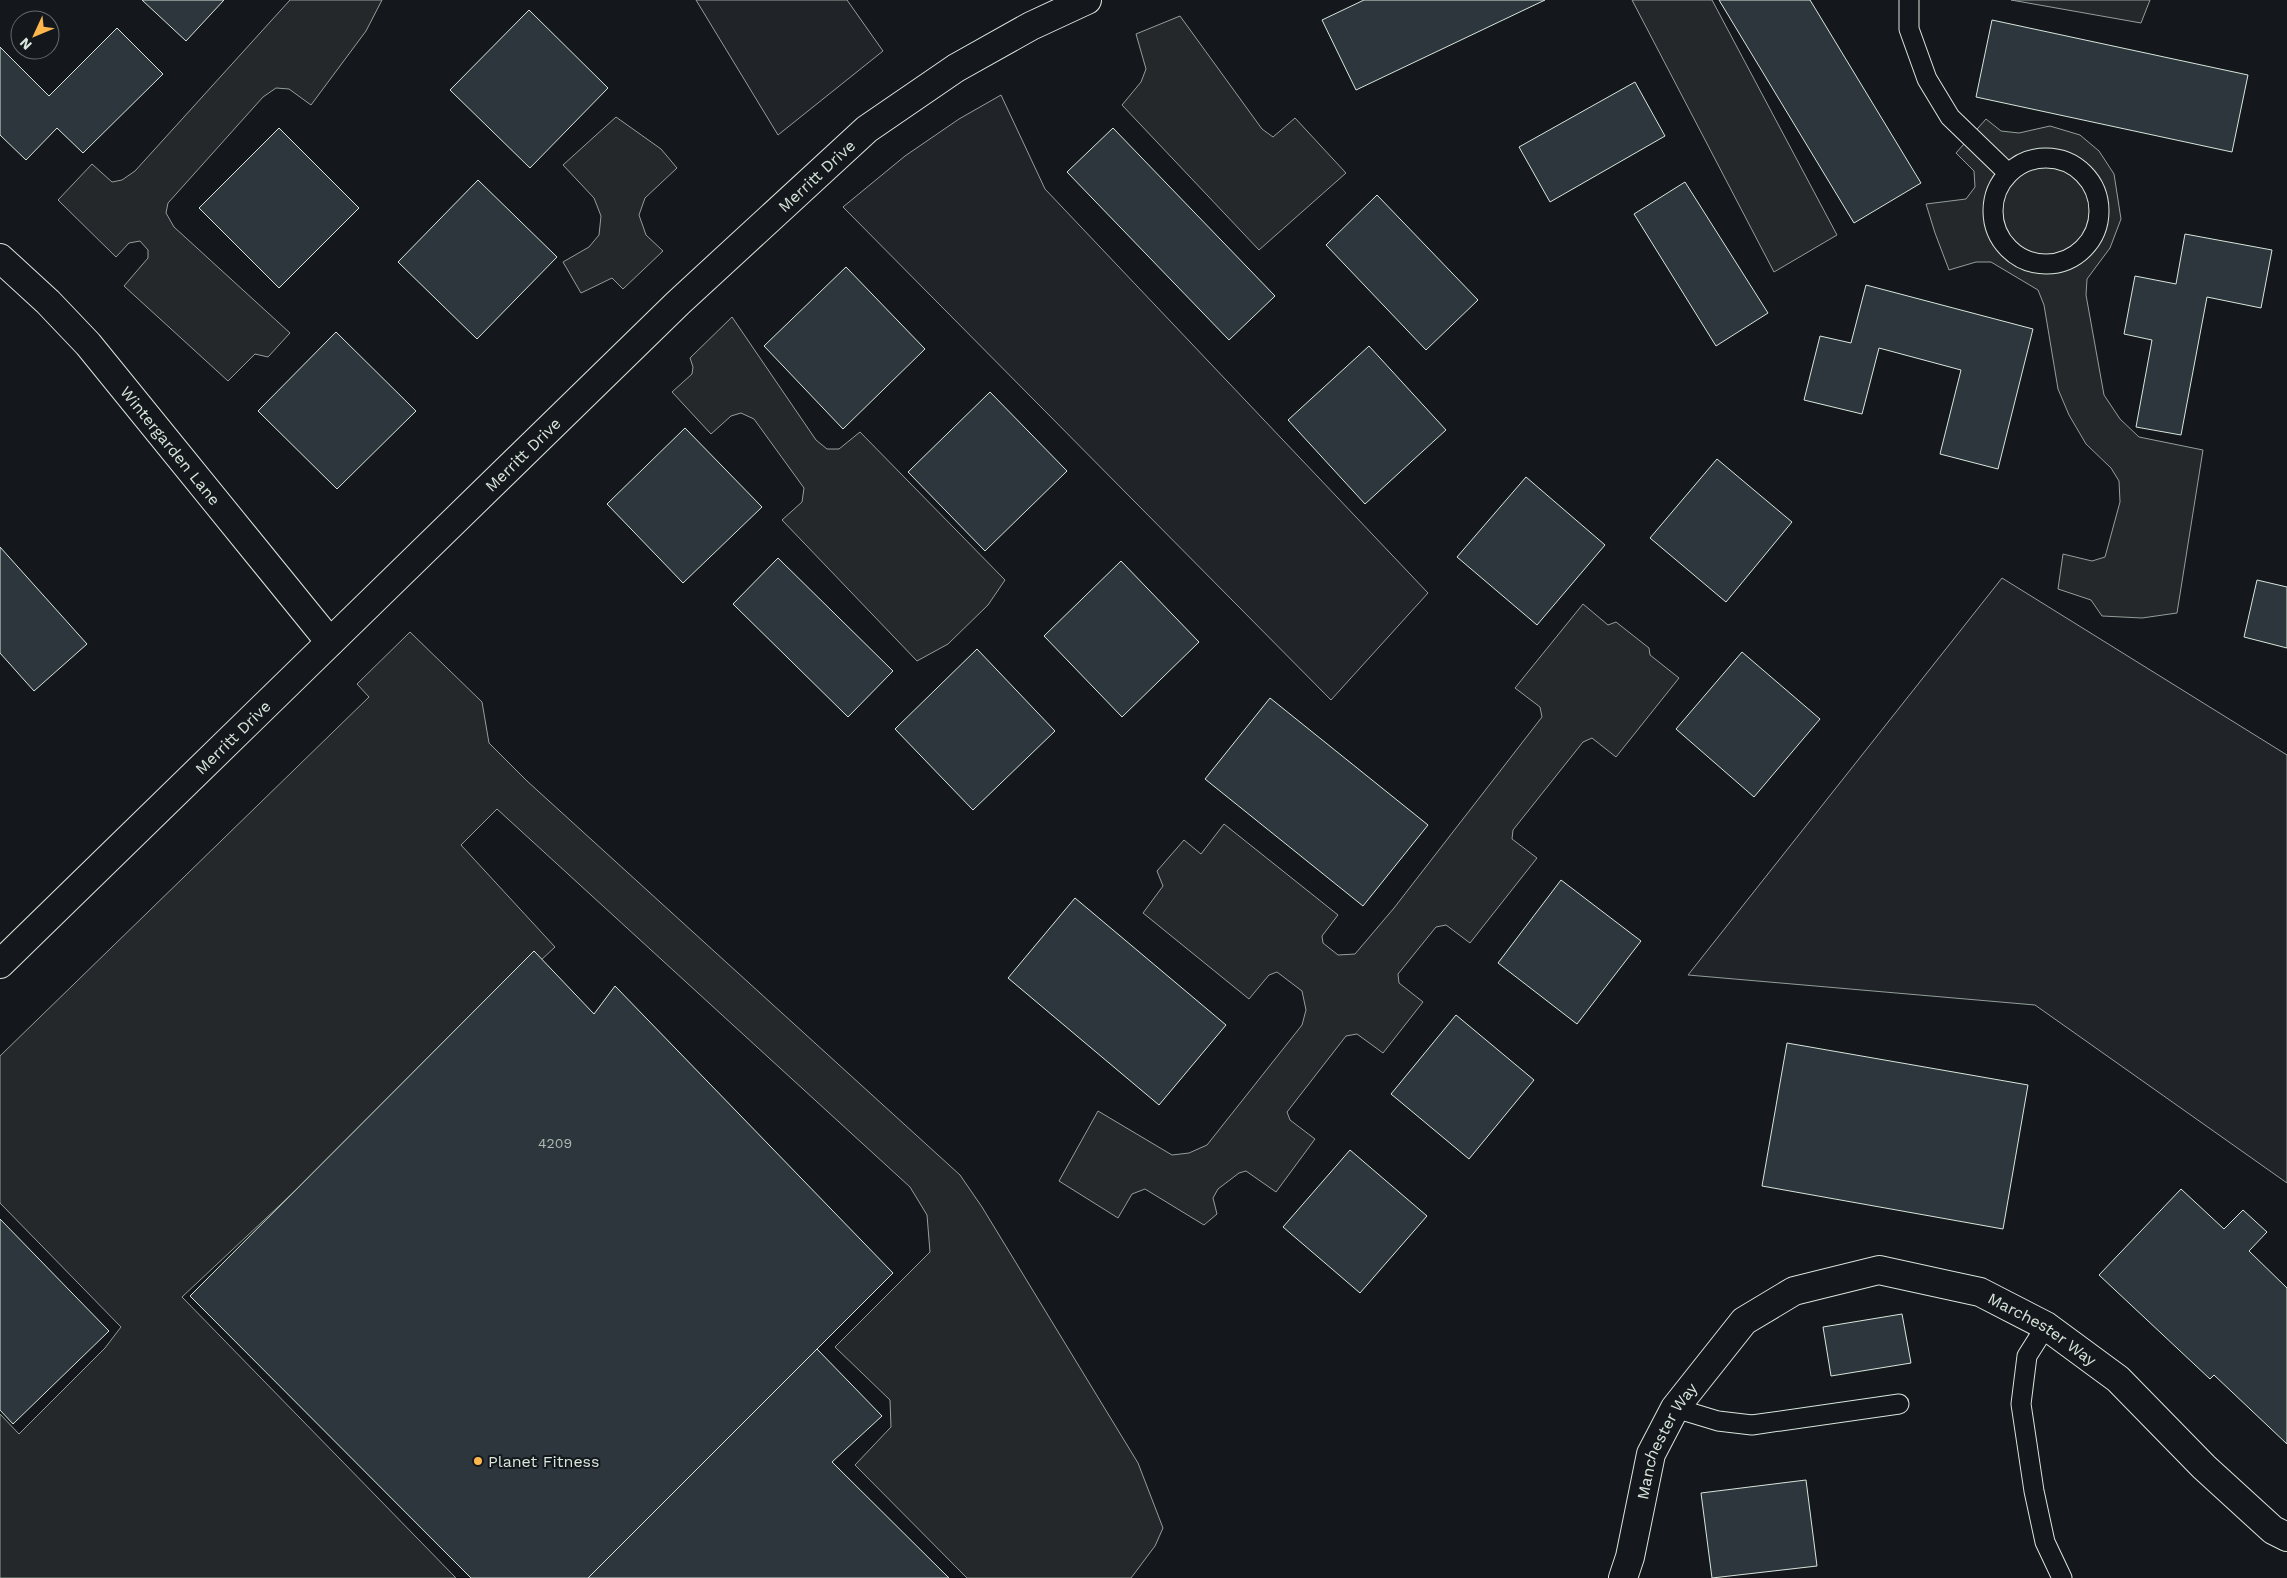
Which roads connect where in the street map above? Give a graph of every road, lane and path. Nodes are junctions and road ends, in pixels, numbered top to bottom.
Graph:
1 (1087, 0) edge
2 (1910, 0) edge
3 (2008, 173) junction
4 (0, 258) edge
5 (330, 642) junction
6 (0, 964) edge
7 (1744, 1321) joint
8 (2046, 1326) junction
9 (1899, 1404) dead end
10 (1675, 1408) junction
11 (2287, 1537) edge
12 (1623, 1578) edge
13 (2062, 1578) edge

1 - 5 street, Merritt Drive
2 - 3 lane
3 - 3 lane
4 - 5 street, Wintergarden Lane
5 - 6 street, Merritt Drive
7 - 8 street, Marchester Way
7 - 10 street, Manchester Way
8 - 11 street, Marchester Way
8 - 13 lane
9 - 10 lane
10 - 12 street, Manchester Way

